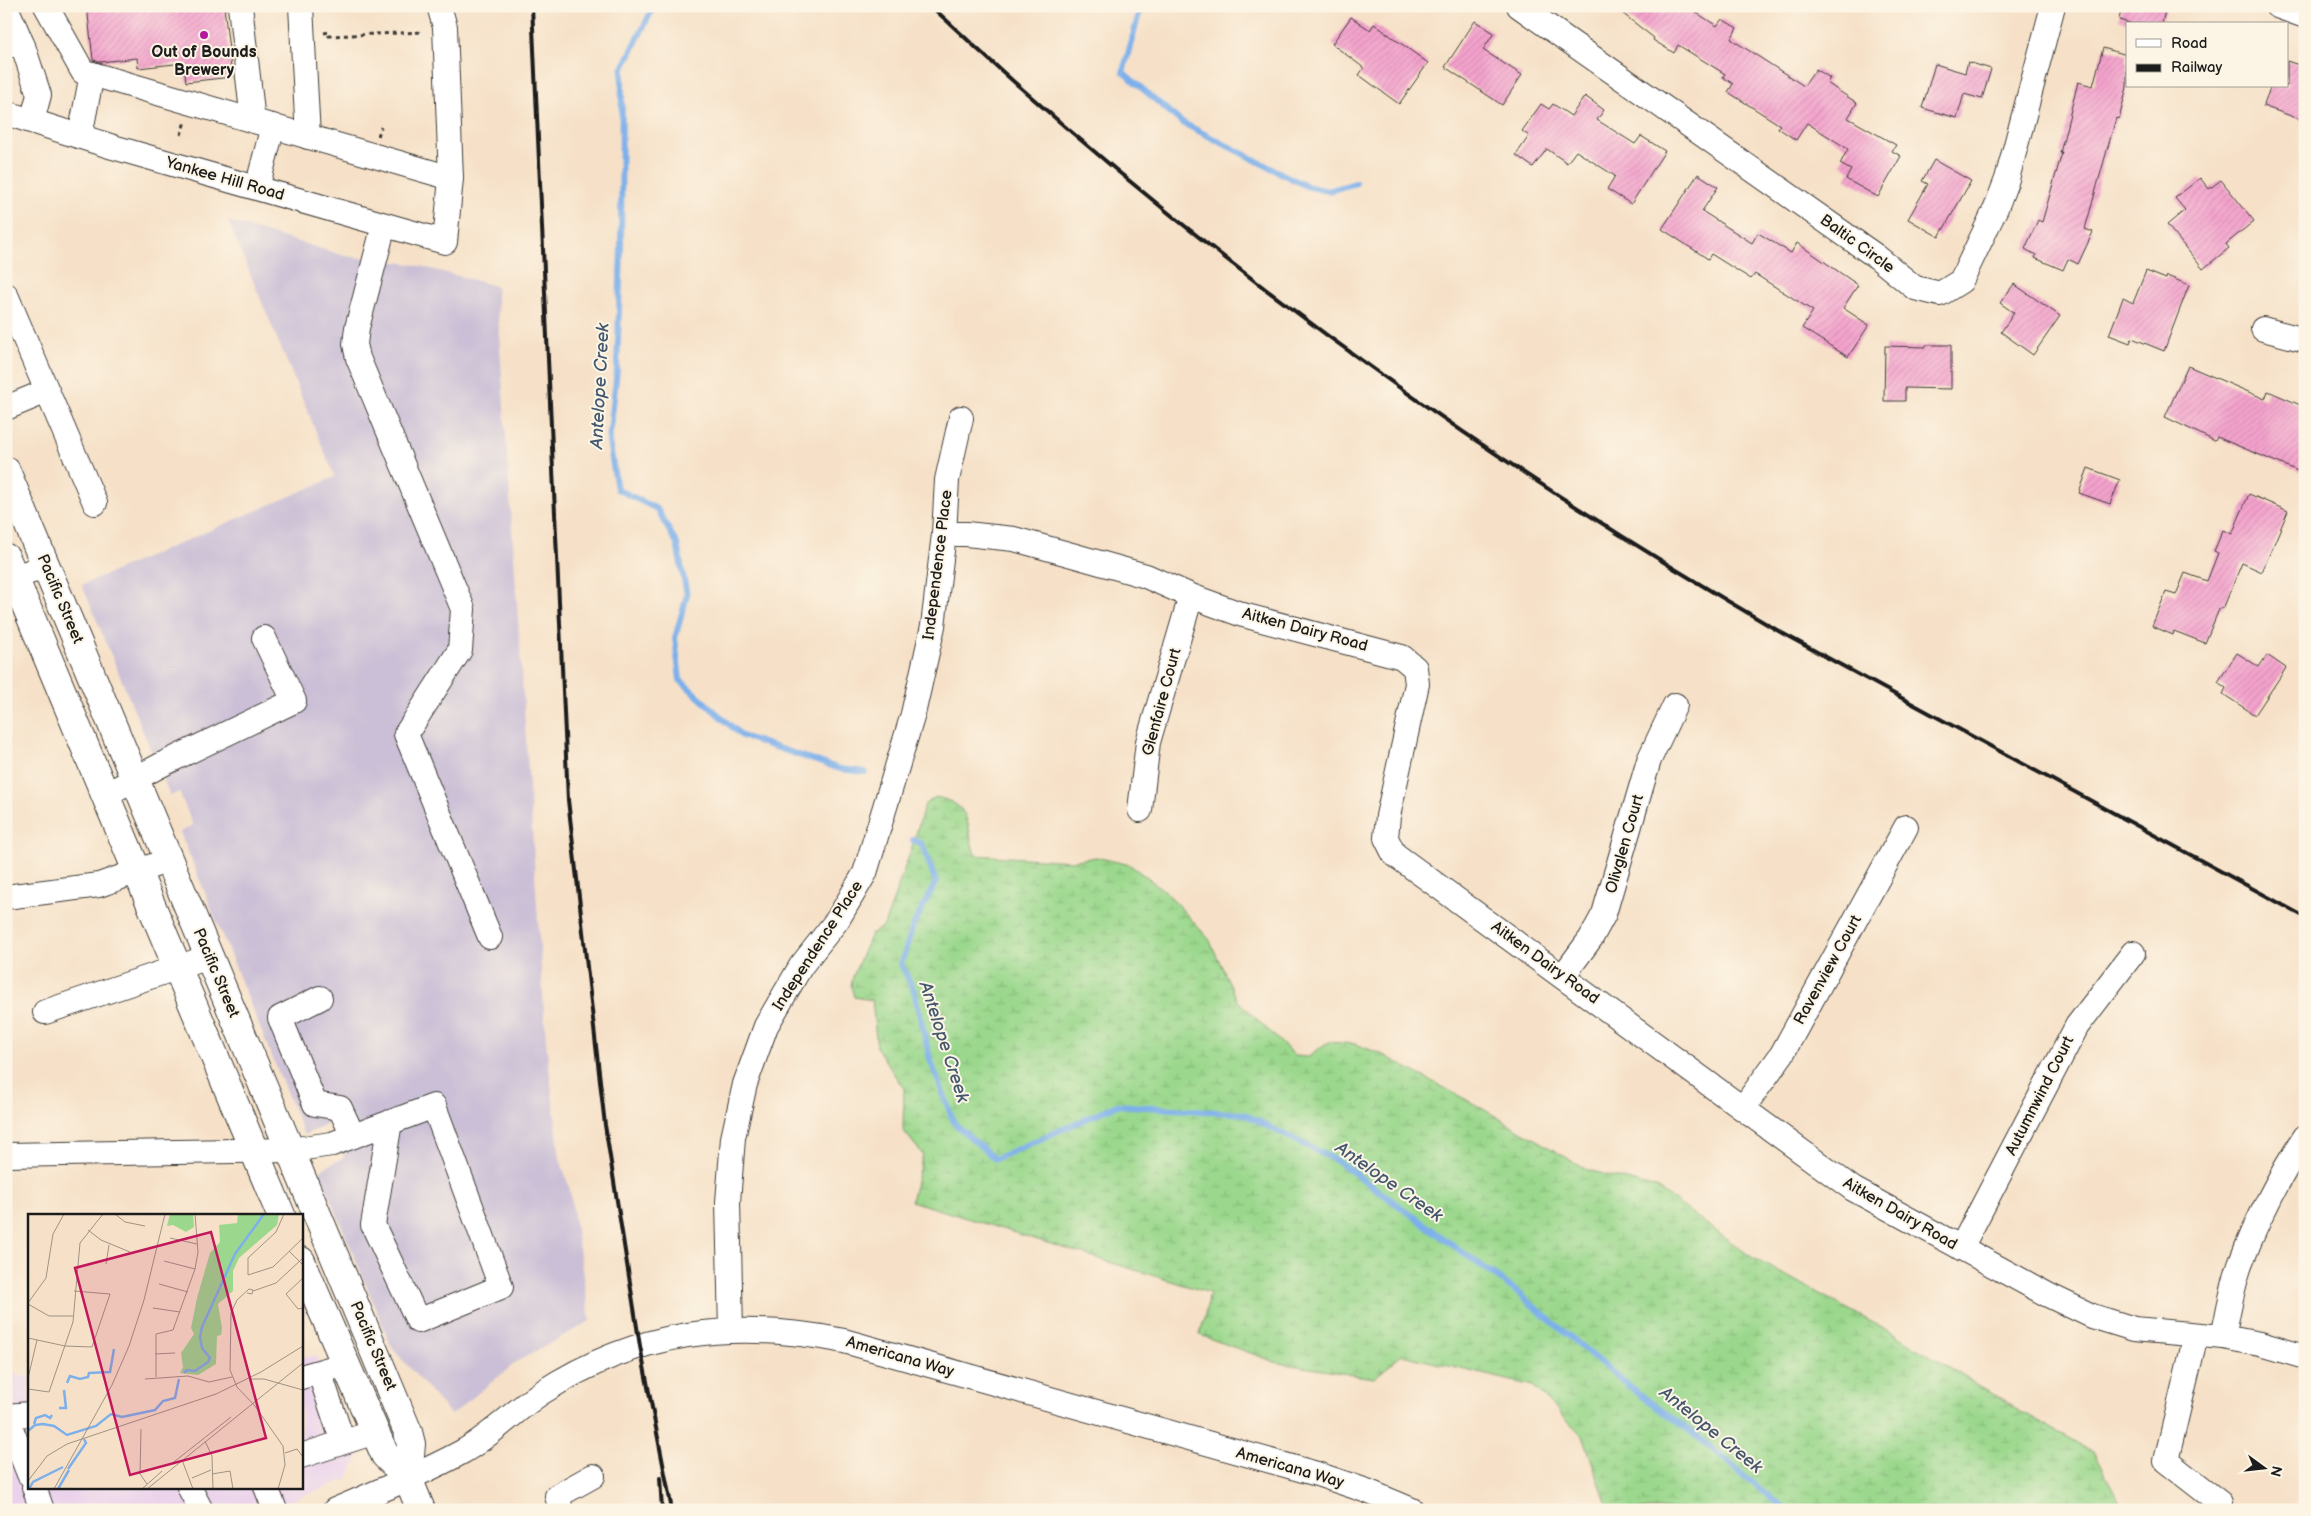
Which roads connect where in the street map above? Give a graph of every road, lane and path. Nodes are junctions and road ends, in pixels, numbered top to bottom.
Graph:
1 (46, 6) edge
2 (240, 6) edge
3 (301, 6) edge
4 (438, 6) edge
5 (1519, 6) edge
6 (2054, 6) edge
7 (2278, 6) edge
8 (6, 7) edge
9 (2305, 16) edge
10 (432, 32) dead end
11 (303, 33) junction
12 (15, 45) edge
13 (92, 74) junction
14 (6, 113) edge
15 (32, 121) junction
16 (263, 124) junction
17 (80, 136) junction
18 (308, 136) junction
19 (451, 178) junction
20 (257, 188) junction
21 (384, 225) junction
22 (6, 295) edge
23 (2263, 329) dead end
24 (2305, 340) edge
25 (47, 391) junction
26 (6, 408) edge
27 (961, 418) dead end
28 (6, 471) edge
29 (95, 503) dead end
30 (944, 534) junction
31 (46, 567) junction
32 (9, 571) edge
33 (1191, 596) junction
34 (264, 638) dead end
35 (1675, 705) dead end
36 (135, 780) junction
37 (105, 795) junction
38 (1140, 810) dead end
39 (1906, 828) dead end
40 (169, 860) junction
41 (136, 872) junction
42 (6, 897) edge
43 (490, 937) dead end
44 (2133, 953) dead end
45 (208, 957) junction
46 (177, 968) junction
47 (1563, 976) junction
48 (320, 998) dead end
49 (44, 1012) dead end
50 (1743, 1108) junction
51 (390, 1122) junction
52 (353, 1136) junction
53 (2305, 1137) edge
54 (290, 1150) junction
55 (254, 1151) junction
56 (6, 1155) edge
57 (281, 1214) edge
58 (1961, 1248) junction
59 (302, 1262) edge
60 (731, 1330) junction
61 (2196, 1335) junction
62 (2223, 1337) junction
63 (2305, 1357) edge
64 (346, 1364) junction
65 (302, 1377) edge
66 (324, 1386) dead end
67 (28, 1414) edge
68 (7, 1416) edge
69 (375, 1432) junction
70 (343, 1442) junction
71 (302, 1456) edge
72 (28, 1471) edge
73 (592, 1476) dead end
74 (408, 1478) junction
75 (34, 1488) edge
76 (189, 1488) edge
77 (266, 1488) edge
78 (2220, 1503) dead end
79 (42, 1510) edge
80 (201, 1510) edge
81 (275, 1510) edge
82 (335, 1510) edge
83 (421, 1510) edge
84 (561, 1510) edge
85 (1412, 1510) edge

1 - 13 street
2 - 16 street
3 - 11 street
4 - 19 street
5 - 6 street, Baltic Circle
7 - 9 street
8 - 12 street
10 - 11 path
11 - 18 street
12 - 15 street
13 - 16 street
13 - 17 street
14 - 15 street, Yankee Hill Road
15 - 17 street, Yankee Hill Road
16 - 18 street
16 - 20 street
17 - 20 street, Yankee Hill Road
18 - 19 street
19 - 21 street, Yankee Hill Road
20 - 21 street, Yankee Hill Road
21 - 43 street
22 - 25 street
23 - 24 street
25 - 26 street
25 - 29 street
27 - 30 street, Independence Place
28 - 31 main road, Pacific Street
30 - 33 street, Aitken Dairy Road
30 - 60 street, Independence Place
31 - 32 street
31 - 36 main road, Pacific Street
32 - 37 main road, Pacific Street
33 - 38 street, Glenfaire Court
33 - 47 street, Aitken Dairy Road
34 - 36 street
35 - 47 street, Olivglen Court
36 - 37 street
36 - 40 main road, Pacific Street
37 - 41 main road, Pacific Street
39 - 50 street, Ravenview Court
40 - 41 street
40 - 45 main road, Pacific Street
41 - 42 street
41 - 46 main road, Pacific Street
44 - 58 street, Autumnwind Court
45 - 46 street
45 - 54 main road, Pacific Street
46 - 49 street
46 - 55 main road, Pacific Street
47 - 50 street, Aitken Dairy Road
48 - 52 street
50 - 58 street, Aitken Dairy Road
51 - 51 street
51 - 52 street
52 - 54 street
53 - 62 street
54 - 55 street
54 - 74 main road, Pacific Street
55 - 56 street
55 - 57 main road, Pacific Street
58 - 61 street, Aitken Dairy Road
59 - 64 main road, Pacific Street
60 - 74 street, Americana Way
60 - 85 street, Americana Way
61 - 62 street, Aitken Dairy Road
61 - 78 street
62 - 63 street, Aitken Dairy Road
64 - 65 street
64 - 69 main road, Pacific Street
66 - 70 street
67 - 68 street
68 - 72 street
69 - 70 street
69 - 74 main road, Pacific Street
70 - 71 street
73 - 84 street
74 - 82 street, Americana Way
74 - 83 main road, Pacific Street
75 - 79 street
76 - 80 street
77 - 81 street

